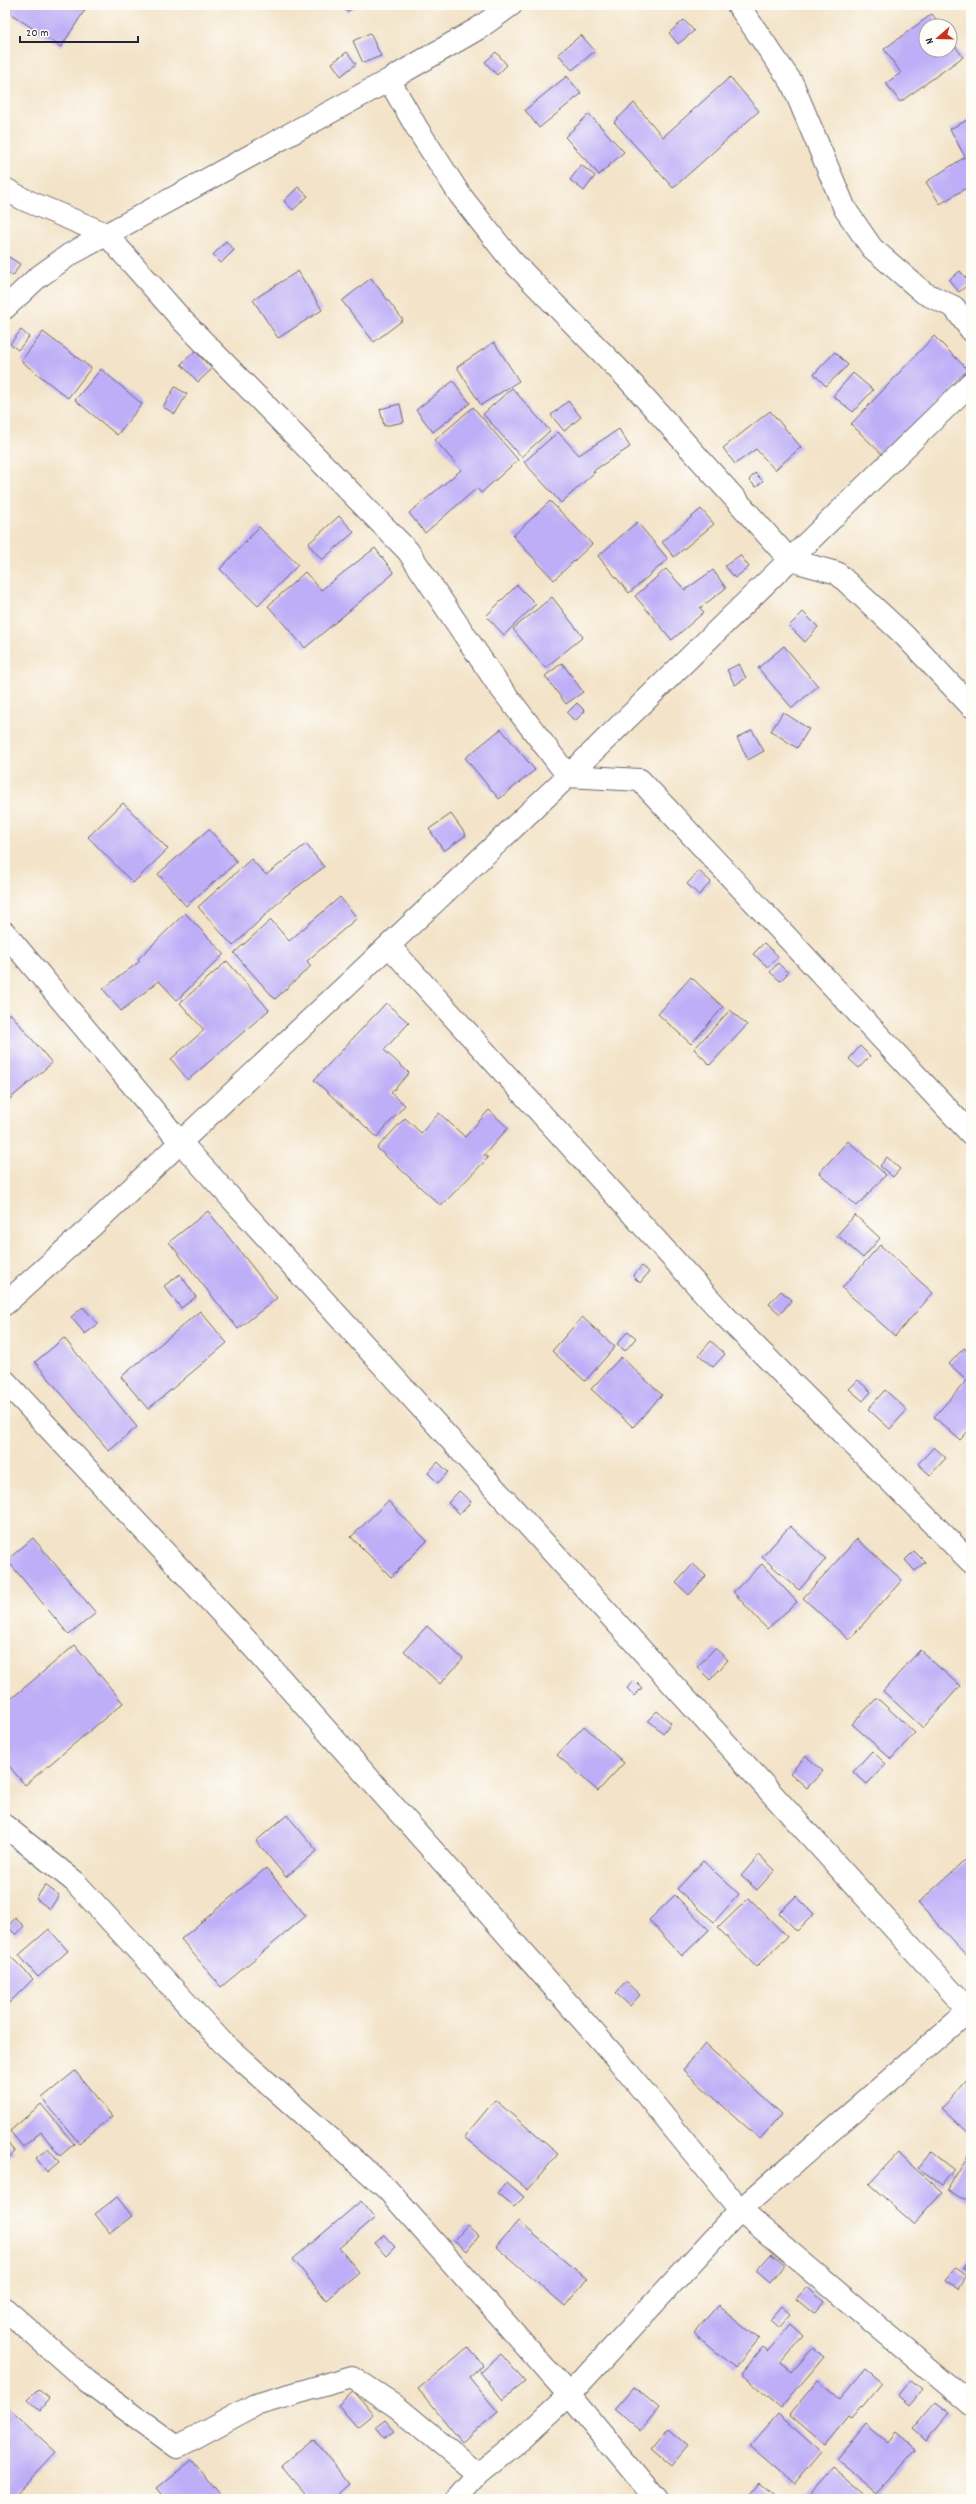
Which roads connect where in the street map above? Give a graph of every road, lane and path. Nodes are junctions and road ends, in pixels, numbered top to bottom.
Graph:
1 (511, 5) edge
2 (738, 5) edge
3 (389, 80) junction
4 (5, 189) edge
5 (106, 234) junction
6 (5, 308) edge
7 (971, 330) edge
8 (971, 383) edge
9 (790, 560) junction
10 (971, 706) edge
11 (568, 776) junction
12 (5, 933) edge
13 (389, 946) junction
14 (971, 1134) edge
15 (181, 1143) junction
16 (5, 1304) edge
17 (5, 1381) edge
18 (971, 1562) edge
19 (5, 1826) edge
20 (970, 2011) edge
21 (740, 2210) junction
22 (5, 2309) edge
23 (569, 2395) junction
24 (971, 2405) edge
25 (478, 2474) junction
26 (456, 2499) edge
27 (656, 2499) edge

1 - 3 street
2 - 7 street
3 - 5 street
3 - 9 street
4 - 5 street
5 - 6 street
5 - 11 street
8 - 9 street
9 - 10 street
9 - 11 street
11 - 13 street
11 - 14 street
12 - 15 street
13 - 15 street
13 - 18 street
15 - 16 street
15 - 20 street
17 - 21 street
19 - 23 street
20 - 21 street
21 - 23 street
21 - 24 street
22 - 25 street
23 - 25 street
23 - 27 street
25 - 26 street

